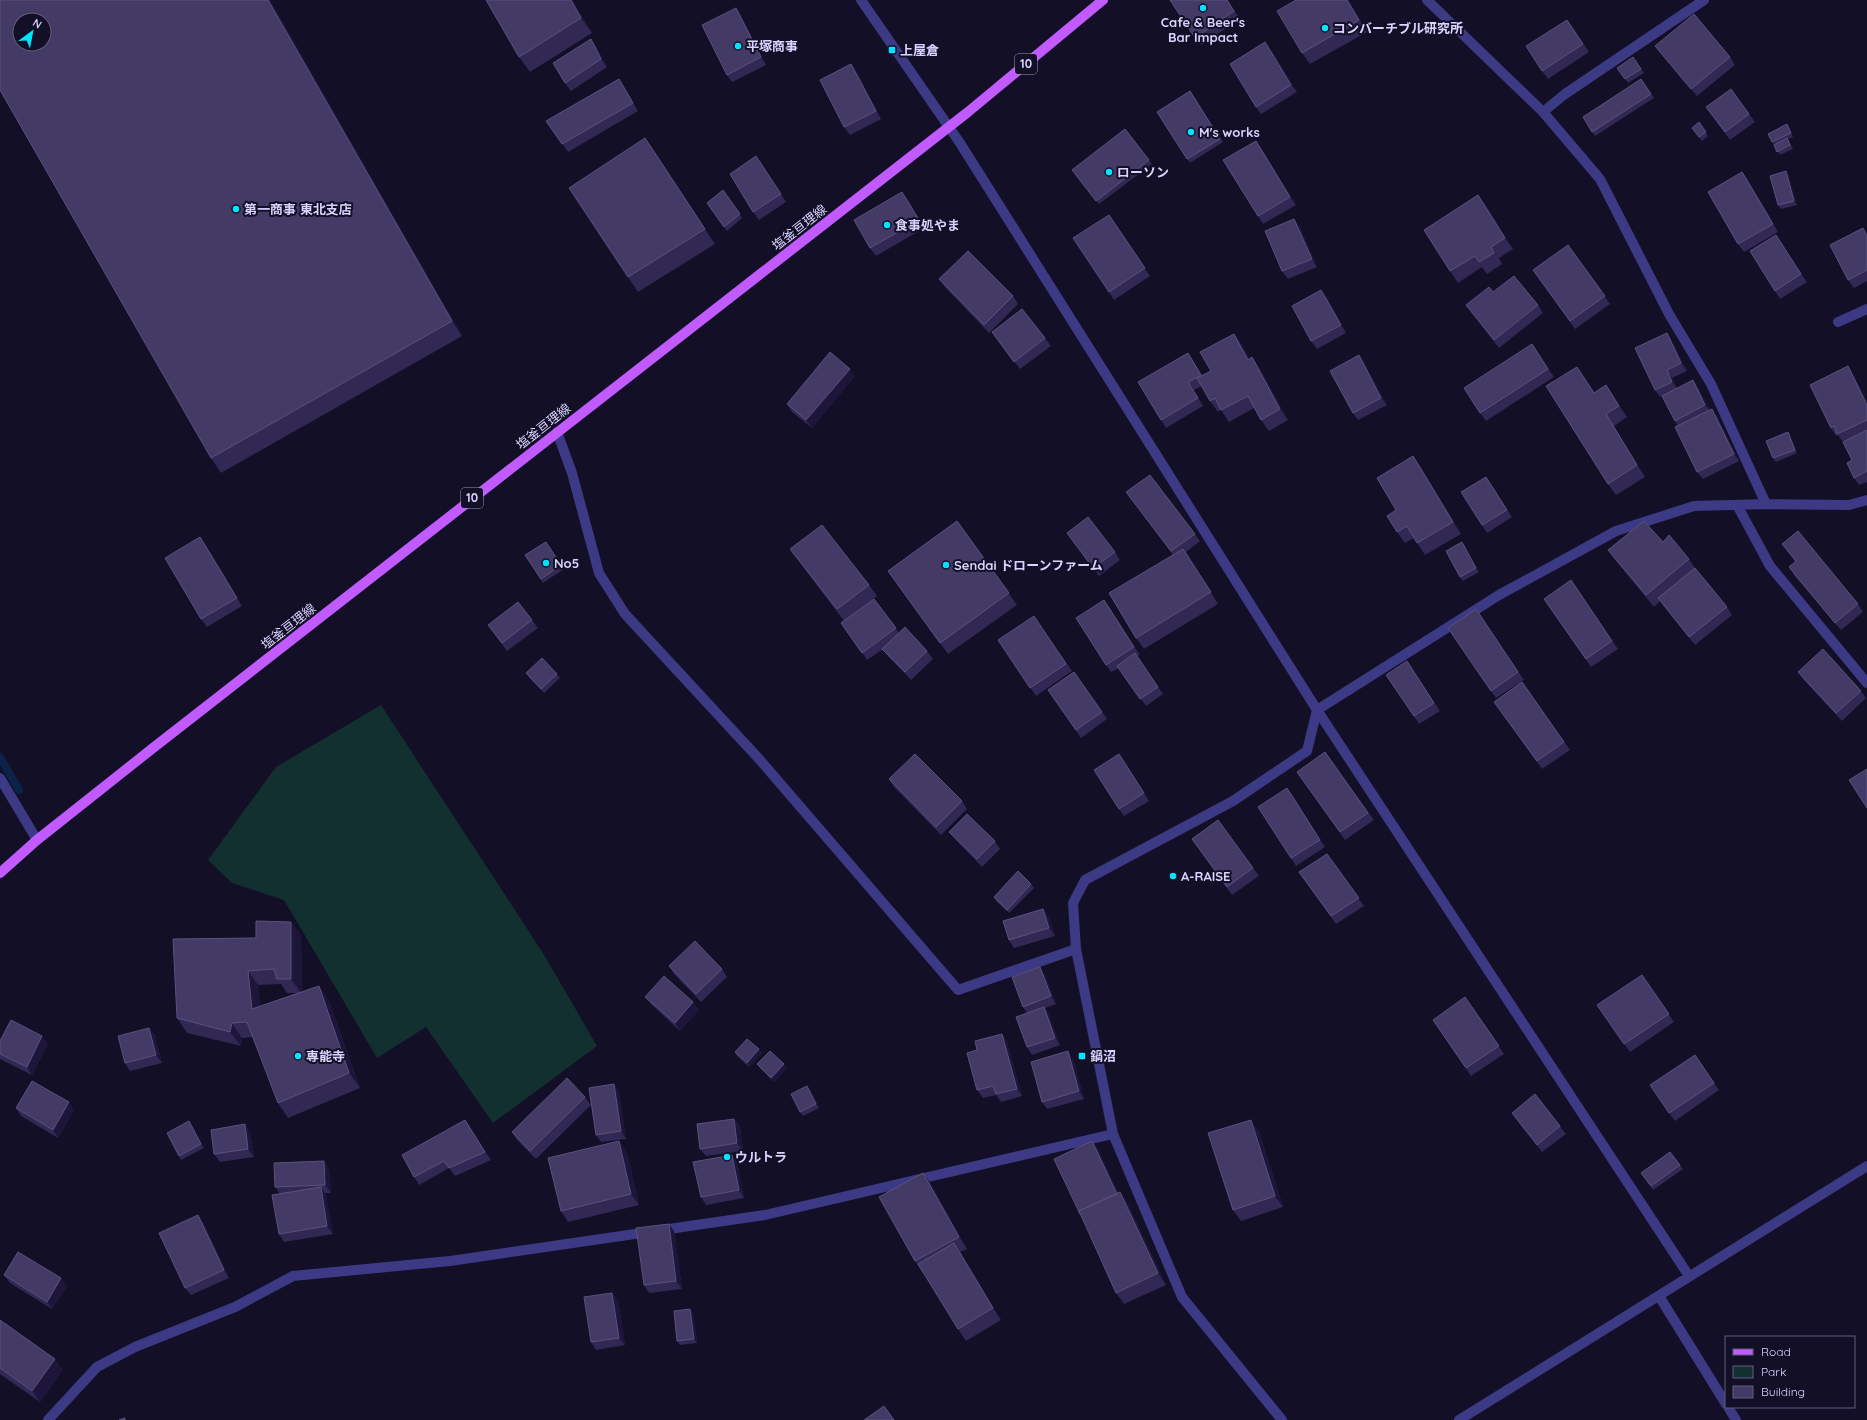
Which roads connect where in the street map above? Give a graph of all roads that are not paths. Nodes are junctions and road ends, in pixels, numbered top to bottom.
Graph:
1 (861, 0) edge
2 (1102, 0) edge
3 (1427, 0) edge
4 (1704, 0) edge
5 (1543, 112) junction
6 (948, 127) junction
7 (1867, 309) edge
8 (1838, 322) dead end
9 (557, 432) junction
10 (1867, 500) edge
11 (1766, 504) junction
12 (1737, 505) junction
13 (1867, 683) edge
14 (1317, 710) junction
15 (0, 778) edge
16 (38, 840) junction
17 (0, 873) edge
18 (1076, 949) junction
19 (1112, 1134) junction
20 (1867, 1166) edge
21 (1689, 1276) junction
22 (1659, 1296) junction
23 (1725, 1402) edge
24 (1729, 1408) edge
25 (48, 1420) edge
26 (1282, 1420) edge
27 (1459, 1420) edge
28 (1736, 1420) edge

1 - 6 street
2 - 6 main road, 塩釜亘理線 / 10
3 - 5 street
4 - 5 street
5 - 11 street
6 - 9 main road, 塩釜亘理線 / 10
6 - 14 street
7 - 8 street
9 - 16 main road, 塩釜亘理線 / 10
9 - 18 street
10 - 11 street
11 - 12 street
12 - 13 street
12 - 14 street
14 - 18 street
14 - 21 street
15 - 16 street
16 - 17 main road, 塩釜亘理線 / 10
18 - 19 street
19 - 25 street
19 - 26 street
20 - 21 street
21 - 22 street
22 - 23 street
22 - 27 street
24 - 28 street

